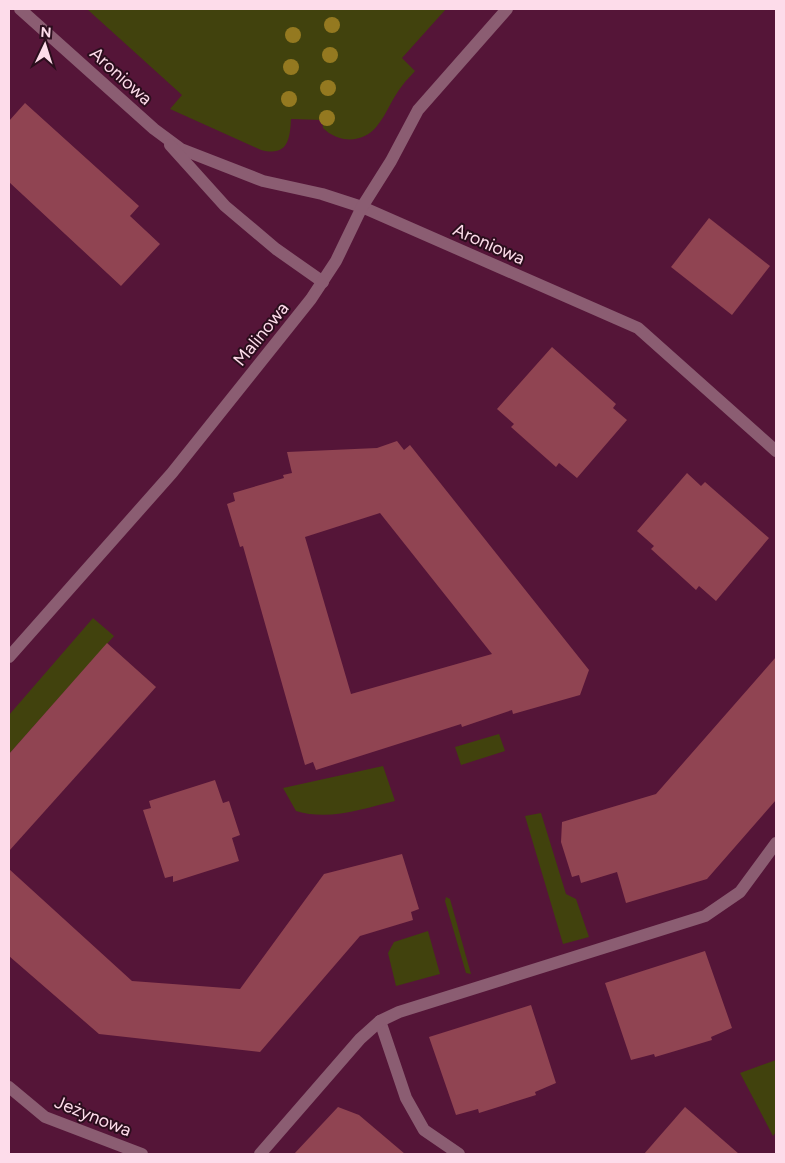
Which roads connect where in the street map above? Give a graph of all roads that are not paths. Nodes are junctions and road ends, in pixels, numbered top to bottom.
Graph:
1 (20, 9) edge
2 (506, 9) edge
3 (154, 129) junction
4 (362, 207) junction
5 (323, 282) junction
6 (776, 451) edge
7 (9, 658) edge
8 (776, 843) edge
9 (380, 1021) junction
10 (9, 1087) edge
11 (142, 1154) edge
12 (260, 1154) edge
13 (459, 1154) edge

1 - 3 street, Aroniowa
2 - 4 street, Malinowa
3 - 4 street, Aroniowa
3 - 5 street, Aroniowa
4 - 5 street, Malinowa
4 - 6 street, Aroniowa
5 - 7 street, Malinowa
8 - 9 street
9 - 12 street
9 - 13 street
10 - 11 street, Jeżynowa

